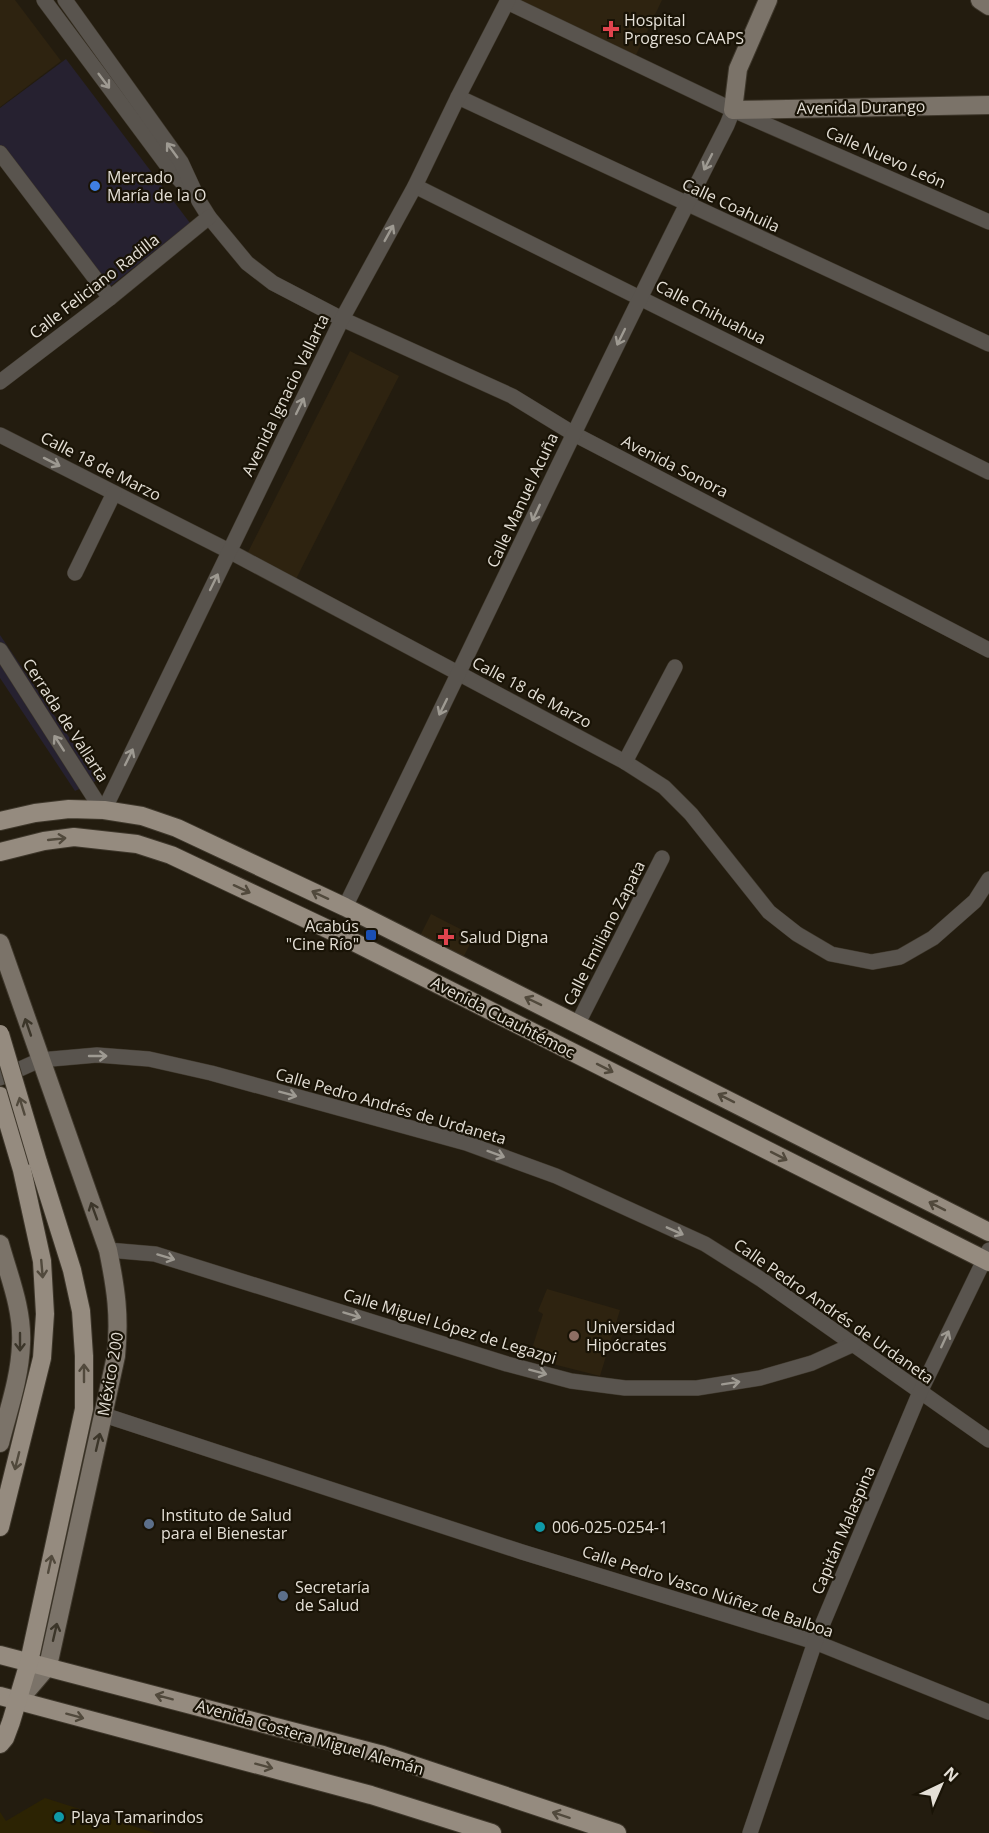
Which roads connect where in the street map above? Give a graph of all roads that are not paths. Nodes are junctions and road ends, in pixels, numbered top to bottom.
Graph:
1 (44, 0) edge
2 (65, 0) edge
3 (768, 0) edge
4 (980, 0) edge
5 (508, 1) edge
6 (989, 6) edge
7 (102, 52) junction
8 (89, 61) junction
9 (458, 97) junction
10 (989, 105) edge
11 (733, 110) junction
12 (0, 153) edge
13 (416, 186) junction
14 (200, 201) junction
15 (687, 204) junction
16 (209, 217) junction
17 (989, 222) edge
18 (640, 297) junction
19 (110, 298) junction
20 (342, 319) junction
21 (989, 344) edge
22 (0, 382) edge
23 (574, 434) junction
24 (0, 435) edge
25 (989, 472) edge
26 (114, 493) junction
27 (229, 551) junction
28 (75, 573) dead end
29 (0, 650) edge
30 (989, 650) edge
31 (675, 667) dead end
32 (459, 674) junction
33 (625, 762) junction
34 (103, 810) junction
35 (0, 821) edge
36 (0, 852) edge
37 (662, 858) dead end
38 (989, 879) edge
39 (345, 907) junction
40 (0, 943) edge
41 (578, 1023) junction
42 (0, 1034) edge
43 (40, 1060) junction
44 (0, 1078) edge
45 (0, 1096) edge
46 (30, 1166) junction
47 (989, 1232) edge
48 (0, 1245) edge
49 (108, 1250) junction
50 (987, 1257) edge
51 (854, 1344) junction
52 (920, 1392) junction
53 (4, 1414) edge
54 (104, 1415) junction
55 (989, 1440) edge
56 (0, 1443) edge
57 (0, 1527) edge
58 (815, 1642) junction
59 (0, 1655) edge
60 (29, 1662) junction
61 (48, 1666) junction
62 (0, 1696) edge
63 (19, 1701) junction
64 (989, 1712) edge
65 (0, 1744) edge
66 (492, 1833) edge
67 (617, 1833) edge
68 (750, 1833) edge

1 - 8 street
2 - 7 street
3 - 11 street
4 - 6 street
5 - 9 street, Avenida Ignacio Vallarta
5 - 11 street, Calle Nuevo León
7 - 8 street
14 -> 7 street
8 -> 14 street
9 - 13 street, Avenida Ignacio Vallarta
9 - 15 street, Calle Coahuila
10 - 11 street, Avenida Durango
11 -> 15 street, Calle Manuel Acuña
11 - 17 street, Calle Nuevo León
12 - 19 street
13 - 18 street, Calle Chihuahua
20 -> 13 street, Avenida Ignacio Vallarta
14 - 16 street, Avenida Sonora
15 - 18 street, Calle Manuel Acuña
15 - 21 street, Calle Coahuila
16 - 19 street, Calle Feliciano Radilla
16 - 20 street, Avenida Sonora
18 -> 23 street, Calle Manuel Acuña
18 - 25 street, Calle Chihuahua
19 - 22 street, Calle Feliciano Radilla
20 - 23 street, Avenida Sonora
27 -> 20 street, Avenida Ignacio Vallarta
23 - 30 street, Avenida Sonora
23 -> 32 street, Calle Manuel Acuña
24 -> 26 street, Calle 18 de Marzo
26 - 27 street, Calle 18 de Marzo
26 - 28 street
27 - 32 street, Calle 18 de Marzo
34 -> 27 street, Avenida Ignacio Vallarta
34 -> 29 street, Cerrada de Vallarta
31 - 33 street
32 - 33 street, Calle 18 de Marzo
32 -> 39 street, Calle Manuel Acuña
33 - 38 street, Calle 18 de Marzo
34 - 35 main road, Avenida Cuauhtémoc
39 -> 34 main road, Avenida Cuauhtémoc
36 -> 50 main road, Avenida Cuauhtémoc
37 - 41 street, Calle Emiliano Zapata
41 -> 39 main road, Avenida Cuauhtémoc
43 -> 40 street, México 200
47 -> 41 main road, Avenida Cuauhtémoc
46 -> 42 main road, bridge
43 - 44 street, Calle Pedro Andrés de Urdaneta
49 -> 43 street, México 200
43 -> 51 street, Calle Pedro Andrés de Urdaneta
45 - 46 main road
46 -> 57 main road
60 -> 46 main road
48 -> 53 street
49 -> 51 street, Calle Miguel López de Legazpi
49 - 54 street, México 200
52 -> 50 street, Capitán Malaspina
51 - 52 street, Calle Pedro Andrés de Urdaneta
52 - 55 street, Calle Pedro Andrés de Urdaneta
52 - 58 street, Capitán Malaspina
53 - 56 street
54 - 58 street, Calle Pedro Vasco Núñez de Balboa
61 -> 54 street, México 200
58 - 64 street, Calle Pedro Vasco Núñez de Balboa
58 - 68 street, Capitán Malaspina
59 - 60 main road, Avenida Costera Miguel Alemán
60 - 61 main road, Avenida Costera Miguel Alemán
60 - 63 main road
61 - 63 street, México 200
67 -> 61 main road, Avenida Costera Miguel Alemán
62 - 63 main road
63 - 65 main road
63 -> 66 main road

